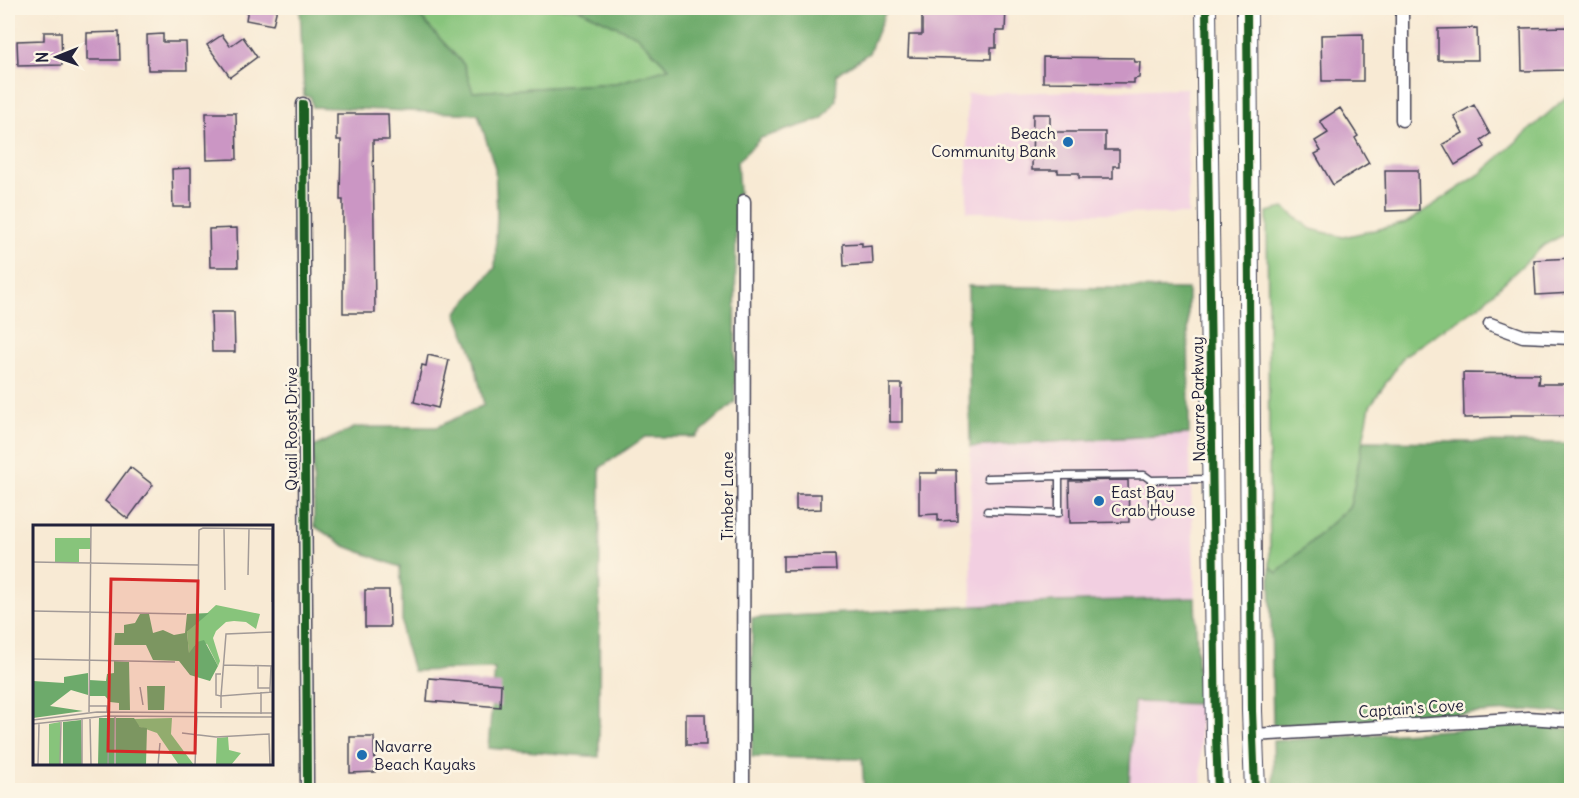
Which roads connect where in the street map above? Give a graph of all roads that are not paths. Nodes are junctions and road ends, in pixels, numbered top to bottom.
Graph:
1 (1206, 8) edge
2 (1247, 8) edge
3 (1402, 8) edge
4 (303, 104) dead end
5 (1402, 120) dead end
6 (744, 201) dead end
7 (1490, 324) dead end
8 (1572, 338) edge
9 (1059, 476) junction
10 (987, 478) dead end
11 (1212, 479) junction
12 (1151, 480) junction
13 (987, 511) dead end
14 (1153, 515) dead end
15 (1572, 721) edge
16 (1253, 735) junction
17 (307, 790) edge
18 (743, 790) edge
19 (1218, 790) edge
20 (1255, 790) edge

1 - 11 highway, Navarre Parkway
2 - 16 highway
3 - 5 street
4 - 17 street, Quail Roost Drive
6 - 18 street, Timber Lane
7 - 8 street
9 - 10 lane
9 - 12 lane
9 - 13 lane
11 - 12 lane
11 - 19 highway, Navarre Parkway
12 - 14 lane
15 - 16 street, Captain's Cove
16 - 20 highway

